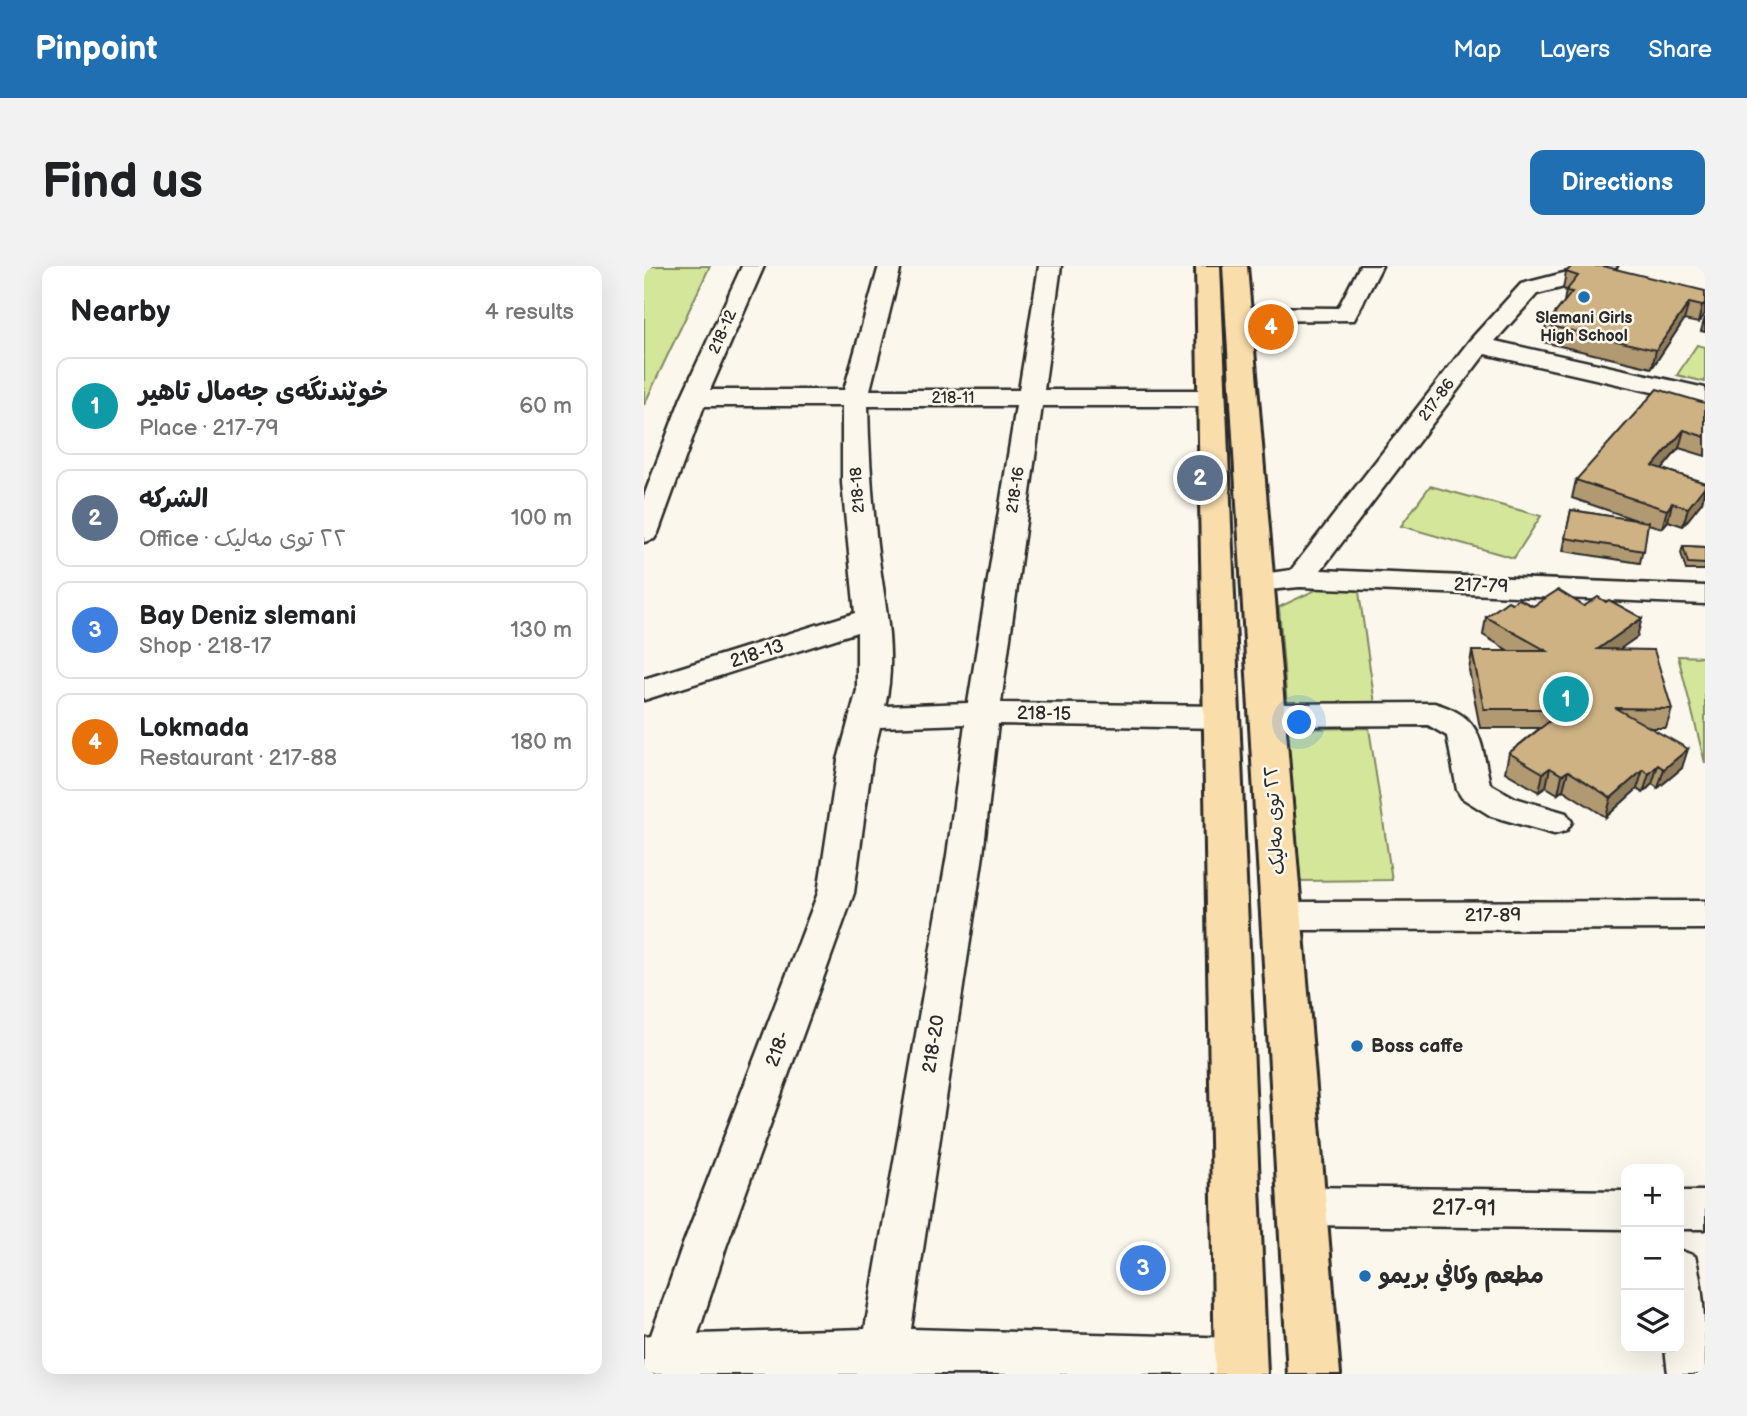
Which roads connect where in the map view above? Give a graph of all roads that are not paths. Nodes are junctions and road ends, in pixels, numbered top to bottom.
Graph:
1 (753, 266) edge
2 (890, 266) edge
3 (1050, 266) edge
4 (1208, 266) edge
5 (1235, 266) edge
6 (1371, 266) edge
7 (1606, 266) edge
8 (1238, 314) junction
9 (1479, 345) junction
10 (1705, 396) edge
11 (694, 398) junction
12 (855, 398) junction
13 (1030, 398) junction
14 (1212, 398) junction
15 (647, 518) edge
16 (1300, 579) junction
17 (1258, 582) junction
18 (1705, 595) edge
19 (870, 618) junction
20 (644, 691) edge
21 (983, 713) junction
22 (1268, 715) junction
23 (866, 717) junction
24 (1221, 717) junction
25 (1554, 822) dead end
26 (1705, 915) edge
27 (1281, 916) junction
28 (1302, 1206) junction
29 (1621, 1209) edge
30 (1684, 1210) edge
31 (1705, 1210) edge
32 (1681, 1290) edge
33 (883, 1362) edge
34 (657, 1363) edge
35 (1240, 1367) edge
36 (1314, 1374) edge
37 (1692, 1374) edge

1 - 11 street, 218-12
2 - 12 street, 218-18
3 - 13 street, 218-16
4 - 14 main road
5 - 8 main road, ٢٢ توی مەلیک
6 - 8 street
7 - 9 street, 217-86
8 - 17 main road, ٢٢ توی مەلیک
9 - 10 street
9 - 16 street, 217-86
11 - 12 street, 218-11
11 - 15 street, 218-12
12 - 13 street, 218-11
12 - 19 street, 218-18
13 - 14 street, 218-11
13 - 21 street, 218-16
14 - 24 main road
16 - 17 street, 217-79
16 - 18 street, 217-79
17 - 22 main road, ٢٢ توی مەلیک
19 - 20 street, 218-13
19 - 23 street, 218-18
21 - 23 street, 218-15
21 - 24 street, 218-15
21 - 33 street, 218-20
22 - 25 street
22 - 27 main road, ٢٢ توی مەلیک
23 - 34 street, 218-
24 - 35 main road
26 - 27 street, 217-89
27 - 28 main road, ٢٢ توی مەلیک
28 - 29 street, 217-91
28 - 36 main road, ٢٢ توی مەلیک
30 - 31 street
32 - 37 street
33 - 34 street
33 - 35 street

